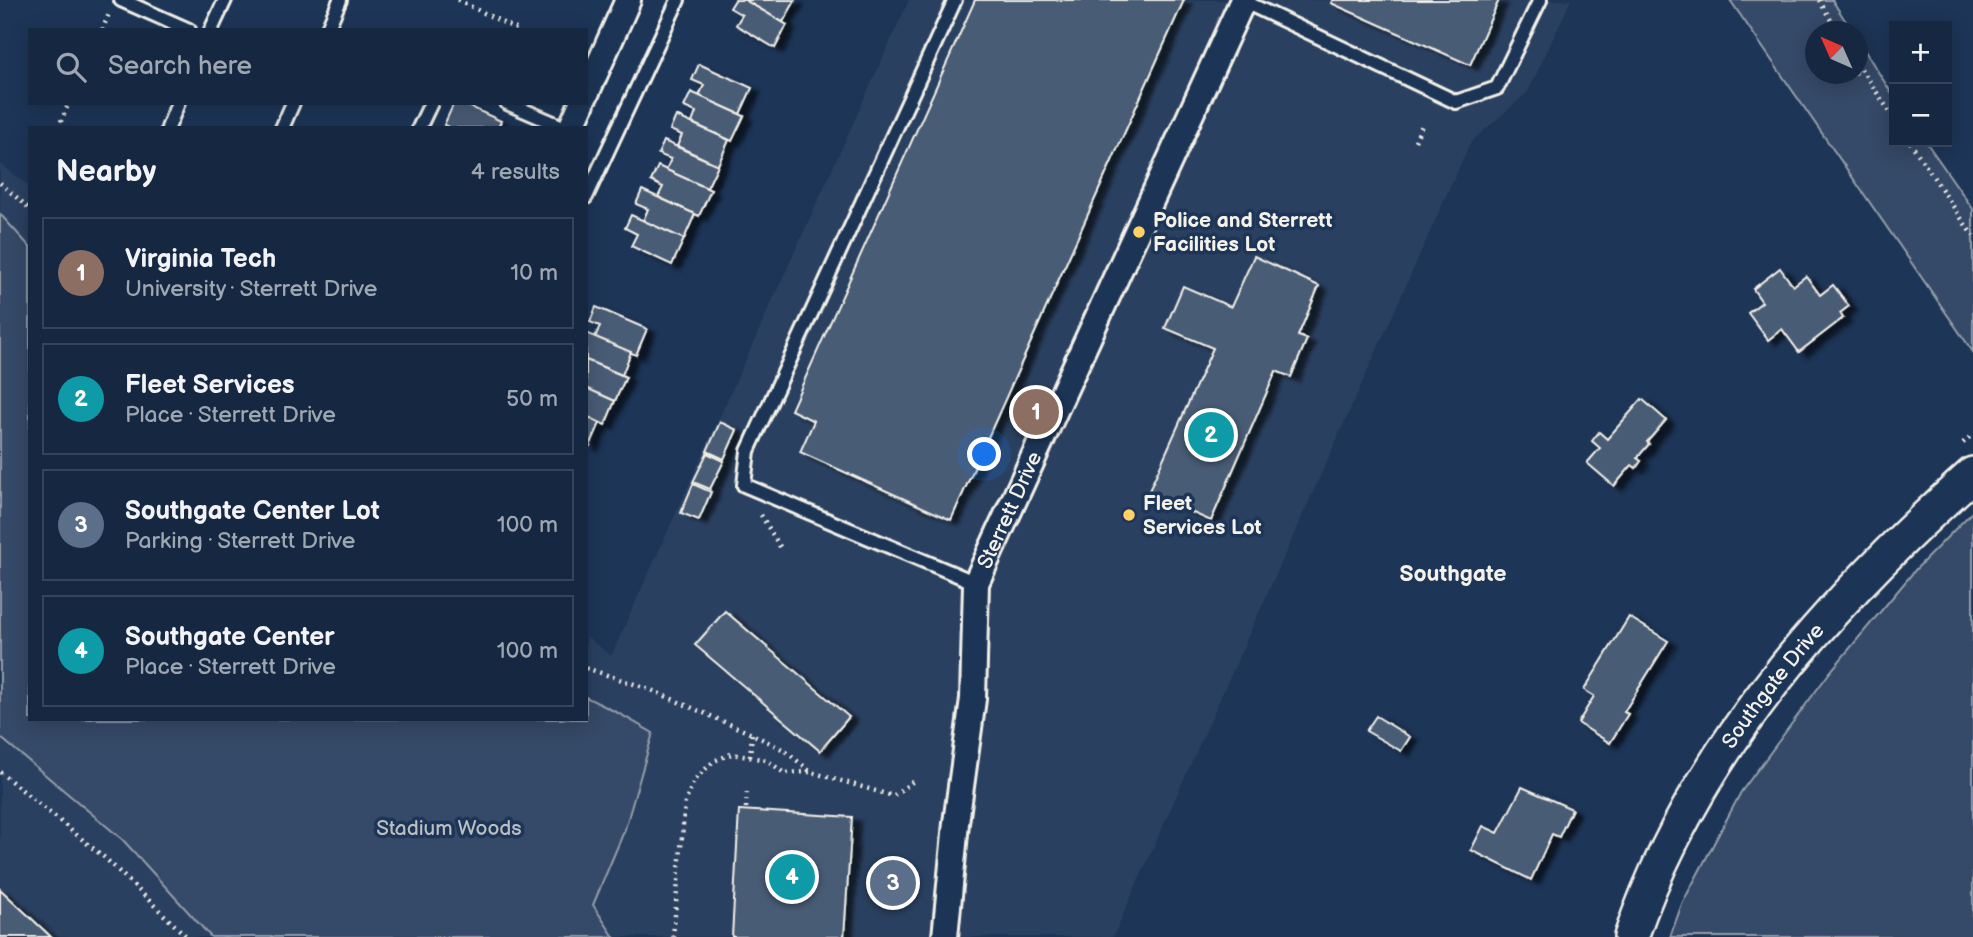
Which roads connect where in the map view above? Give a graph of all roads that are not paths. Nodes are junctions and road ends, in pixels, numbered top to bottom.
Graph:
1 (121, 0) edge
2 (225, 0) edge
3 (340, 0) edge
4 (628, 0) edge
5 (678, 0) edge
6 (955, 0) edge
7 (1540, 0) edge
8 (1243, 1) edge
9 (185, 28) edge
10 (212, 28) edge
11 (328, 28) edge
12 (588, 90) edge
13 (177, 105) edge
14 (292, 105) edge
15 (430, 105) edge
16 (512, 105) edge
17 (581, 105) edge
18 (168, 126) edge
19 (283, 126) edge
20 (420, 126) edge
21 (560, 126) edge
22 (573, 126) edge
23 (592, 172) edge
24 (1973, 474) edge
25 (976, 583) junction
26 (945, 937) edge
27 (1631, 937) edge

1 - 9 lane
2 - 10 lane
3 - 11 lane
4 - 12 street
5 - 23 lane
6 - 25 lane
7 - 8 lane
8 - 25 street, Sterrett Drive
13 - 18 lane
14 - 19 lane
15 - 20 lane
16 - 21 lane
17 - 22 street
24 - 27 street, Southgate Drive
25 - 26 street, Sterrett Drive

